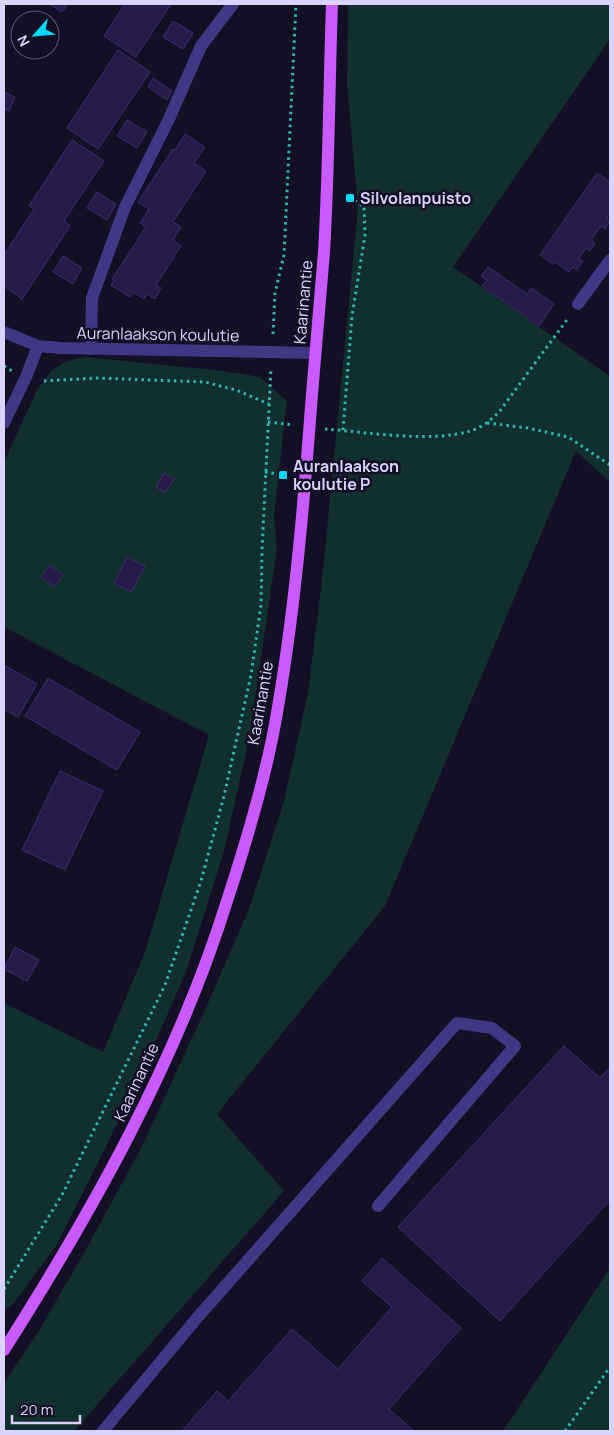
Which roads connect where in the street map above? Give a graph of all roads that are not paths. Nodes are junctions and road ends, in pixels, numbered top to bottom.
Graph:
1 (233, 4) edge
2 (332, 4) edge
3 (610, 260) edge
4 (578, 304) road end
5 (4, 332) edge
6 (38, 346) junction
7 (91, 349) junction
8 (315, 353) junction
9 (4, 423) edge
10 (378, 1206) dead end
11 (4, 1350) edge
12 (103, 1431) edge

1 - 7 street
2 - 8 main road, Kaarinantie
3 - 4 street
5 - 6 street, Auranlaakson koulutie
6 - 7 street, Auranlaakson koulutie
6 - 9 street
7 - 8 street, Auranlaakson koulutie
8 - 11 main road, Kaarinantie
10 - 12 street

